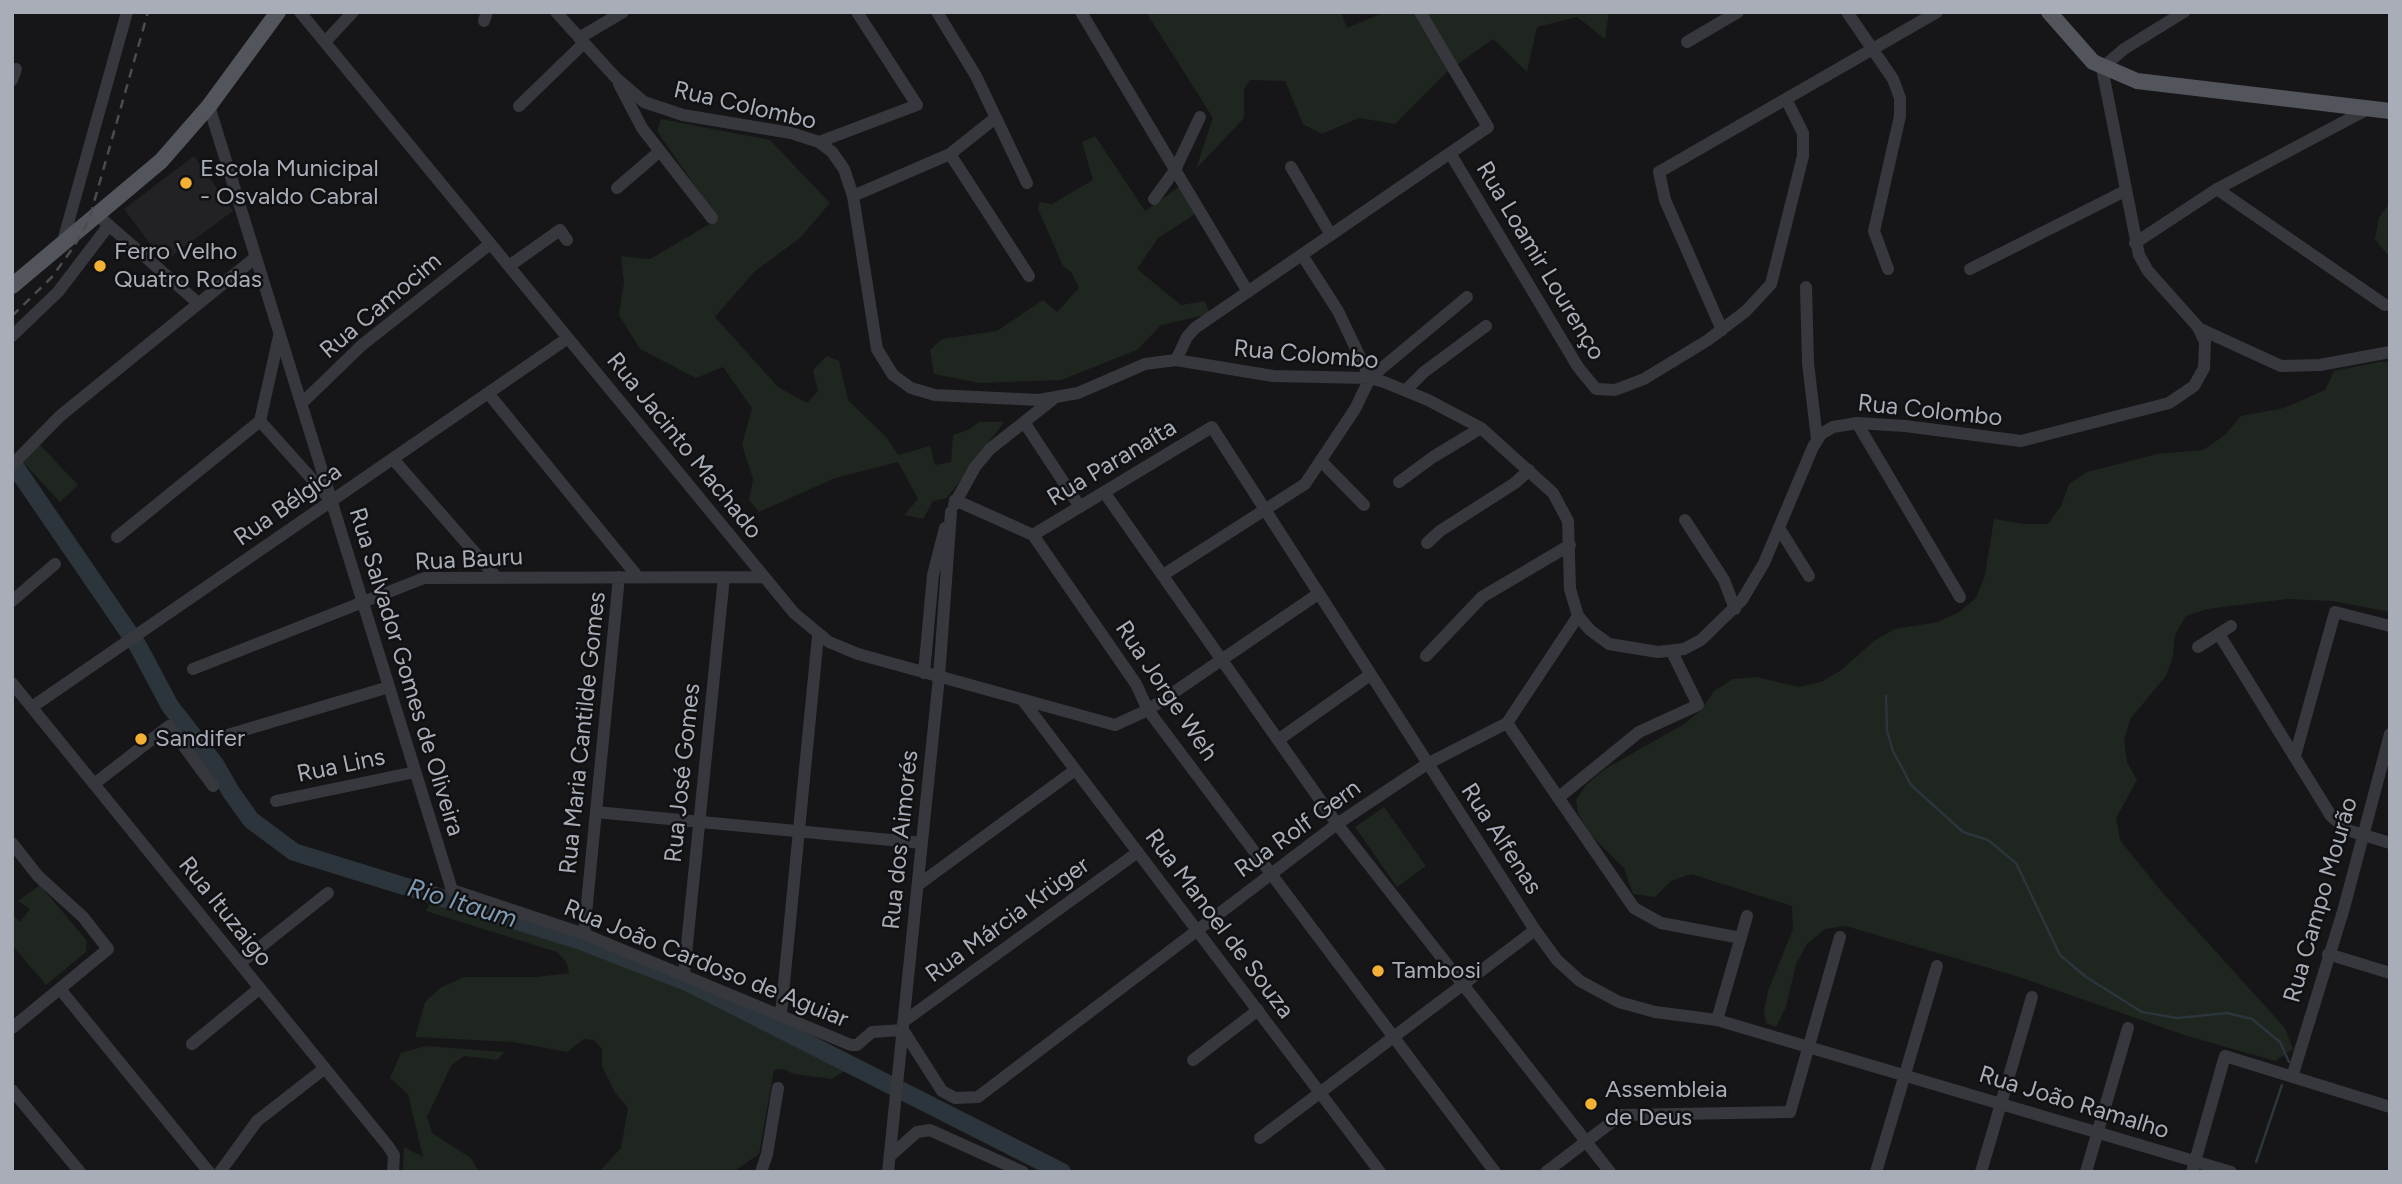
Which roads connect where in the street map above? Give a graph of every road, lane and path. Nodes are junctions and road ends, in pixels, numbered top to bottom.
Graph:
1 (127, 12) edge
2 (278, 12) edge
3 (300, 12) edge
4 (353, 12) edge
5 (556, 12) edge
6 (623, 12) edge
7 (857, 12) edge
8 (937, 12) edge
9 (1081, 12) edge
10 (1420, 12) edge
11 (1738, 12) edge
12 (1847, 12) edge
13 (1937, 12) edge
14 (2049, 12) edge
15 (2179, 14) edge
16 (582, 41) junction
17 (1687, 42) dead end
18 (325, 43) junction
19 (1873, 49) junction
20 (2102, 68) junction
21 (616, 78) junction
22 (1786, 99) junction
23 (209, 106) junction
24 (519, 106) dead end
25 (2368, 109) junction
26 (2390, 111) edge
27 (1200, 117) dead end
28 (994, 119) junction
29 (819, 142) junction
30 (660, 151) junction
31 (1450, 153) junction
32 (950, 154) junction
33 (1291, 167) dead end
34 (1175, 170) junction
35 (1027, 183) dead end
36 (617, 188) dead end
37 (2217, 189) junction
38 (2125, 191) junction
39 (853, 196) junction
40 (1154, 199) dead end
41 (96, 214) junction
42 (712, 218) dead end
43 (109, 225) junction
44 (1331, 235) junction
45 (567, 240) dead end
46 (63, 241) junction
47 (2135, 243) junction
48 (490, 244) junction
49 (1301, 255) junction
50 (256, 257) junction
51 (509, 266) junction
52 (1888, 270) dead end
53 (1970, 270) dead end
54 (1029, 276) dead end
55 (13, 285) edge
56 (1806, 288) dead end
57 (1248, 292) junction
58 (1467, 297) dead end
59 (198, 303) junction
60 (2385, 305) dead end
61 (1486, 326) dead end
62 (2198, 327) junction
63 (1722, 330) junction
64 (279, 334) junction
65 (12, 336) edge
66 (568, 338) junction
67 (2390, 352) edge
68 (1177, 360) junction
69 (1370, 378) junction
70 (1406, 390) junction
71 (488, 393) junction
72 (1054, 398) junction
73 (301, 404) junction
74 (260, 421) junction
75 (1024, 422) junction
76 (1857, 423) junction
77 (1212, 427) joint
78 (1480, 428) junction
79 (1817, 439) junction
80 (393, 459) junction
81 (16, 462) edge
82 (1322, 462) junction
83 (1529, 470) junction
84 (1399, 482) dead end
85 (1104, 492) junction
86 (331, 501) junction
87 (1364, 505) dead end
88 (953, 506) junction
89 (1080, 507) junction
90 (1265, 510) junction
91 (1685, 520) dead end
92 (1779, 528) junction
93 (1033, 534) junction
94 (117, 537) dead end
95 (1427, 543) dead end
96 (1570, 545) junction
97 (55, 564) dead end
98 (1163, 575) junction
99 (763, 576) junction
100 (1809, 576) dead end
101 (619, 577) junction
102 (639, 577) junction
103 (724, 577) junction
104 (496, 578) junction
105 (1318, 594) junction
106 (1960, 597) dead end
107 (12, 601) edge
108 (362, 601) junction
109 (1735, 609) junction
110 (1578, 616) junction
111 (2231, 626) dead end
112 (2390, 626) edge
113 (2219, 634) junction
114 (818, 636) junction
115 (2198, 647) dead end
116 (1672, 652) junction
117 (1426, 656) dead end
118 (1222, 659) junction
119 (193, 669) dead end
120 (924, 673) junction
121 (1370, 675) junction
122 (939, 677) junction
123 (12, 683) edge
124 (389, 687) junction
125 (1024, 702) junction
126 (32, 707) junction
127 (1148, 710) junction
128 (1507, 723) junction
129 (2390, 734) edge
130 (215, 739) dead end
131 (1278, 740) junction
132 (2295, 756) junction
133 (1427, 764) junction
134 (1075, 770) junction
135 (415, 772) junction
136 (94, 784) junction
137 (213, 786) dead end
138 (1558, 798) junction
139 (276, 801) dead end
140 (596, 812) junction
141 (699, 822) junction
142 (1337, 824) junction
143 (799, 832) junction
144 (2361, 835) junction
145 (12, 843) edge
146 (922, 843) junction
147 (2390, 844) edge
148 (1138, 852) junction
149 (1271, 874) junction
150 (918, 885) junction
151 (452, 890) joint
152 (328, 893) dead end
153 (1747, 916) dead end
154 (1196, 929) junction
155 (1535, 930) junction
156 (584, 934) junction
157 (1840, 937) dead end
158 (1741, 938) junction
159 (2328, 954) junction
160 (240, 963) junction
161 (1937, 966) dead end
162 (2390, 973) edge
163 (684, 974) junction
164 (1463, 984) junction
165 (260, 988) junction
166 (60, 989) junction
167 (2032, 997) dead end
168 (1258, 1010) junction
169 (782, 1014) junction
170 (1717, 1020) junction
171 (903, 1026) junction
172 (12, 1028) edge
173 (2128, 1028) dead end
174 (1394, 1037) junction
175 (192, 1044) dead end
176 (1810, 1046) junction
177 (1193, 1060) dead end
178 (325, 1068) junction
179 (1905, 1074) junction
180 (2292, 1077) junction
181 (778, 1088) dead end
182 (12, 1090) edge
183 (1320, 1093) junction
184 (2001, 1103) junction
185 (2390, 1107) edge
186 (2098, 1132) junction
187 (1260, 1138) dead end
188 (1586, 1142) junction
189 (890, 1156) junction
190 (2194, 1166) edge
191 (80, 1172) edge
192 (209, 1172) edge
193 (220, 1172) edge
194 (393, 1172) edge
195 (761, 1172) edge
196 (888, 1172) edge
197 (1023, 1172) edge
198 (1380, 1172) edge
199 (1495, 1172) edge
200 (1546, 1172) edge
201 (1610, 1172) edge
202 (1876, 1172) edge
203 (1981, 1172) edge
204 (2086, 1172) edge
205 (2231, 1172) edge

1 - 46 street
2 - 23 main road
3 - 18 street, Rua Jacinto Machado
4 - 18 street
5 - 16 street, Rua Colombo
6 - 16 street
7 - 29 street
8 - 28 street
9 - 34 street
10 - 31 street
11 - 17 street
12 - 19 street
13 - 19 street
14 - 20 main road
15 - 20 street
16 - 21 street, Rua Colombo
16 - 24 street
18 - 48 street, Rua Jacinto Machado
19 - 22 street
19 - 52 street
20 - 25 main road
20 - 38 street
21 - 29 street, Rua Colombo
21 - 30 street
22 - 63 street
22 - 63 street
23 - 41 main road
23 - 50 street, Rua Salvador Gomes de Oliveira
25 - 26 main road
25 - 37 street
27 - 34 street
28 - 32 street
28 - 35 street
29 - 39 street, Rua Colombo
30 - 36 street
30 - 42 street
31 - 44 street
31 - 63 street, Rua Loamir Lourenço
32 - 39 street
32 - 54 street
33 - 44 street
34 - 40 street
34 - 57 street
37 - 47 street
37 - 60 street
38 - 47 street
38 - 53 street
39 - 72 street, Rua Colombo
41 - 43 street
41 - 46 main road
43 - 59 street
43 - 65 street
44 - 49 street
45 - 51 street
46 - 55 main road
47 - 62 street
48 - 51 street, Rua Jacinto Machado
48 - 73 street, Rua Camocim
49 - 57 street
49 - 69 street
50 - 59 street
50 - 64 street, Rua Salvador Gomes de Oliveira
51 - 66 street, Rua Jacinto Machado
56 - 79 street
57 - 68 street
58 - 69 street
59 - 81 street
61 - 70 street
62 - 67 street
62 - 76 street, Rua Colombo
64 - 73 street, Rua Salvador Gomes de Oliveira
64 - 74 street
66 - 71 street, Rua Bélgica
66 - 99 street, Rua Jacinto Machado
68 - 69 street, Rua Colombo
68 - 72 street, Rua Colombo
69 - 70 street, Rua Colombo
69 - 82 street
70 - 78 street, Rua Colombo
71 - 80 street, Rua Bélgica
71 - 102 street, Rua Maria Cantilde Gomes
72 - 75 street, Rua dos Aimorés
73 - 86 street, Rua Salvador Gomes de Oliveira
74 - 86 street
74 - 94 street
75 - 88 street, Rua dos Aimorés
75 - 89 street
76 - 79 street, Rua Colombo
76 - 106 street
77 - 85 street, Rua Paranaíta
77 - 90 street, Rua Alfenas
78 - 83 street, Rua Colombo
78 - 84 street
79 - 92 street
80 - 86 street, Rua Bélgica
80 - 104 street
82 - 87 street
82 - 90 street
83 - 95 street
83 - 96 street, Rua Colombo
85 - 89 street, Rua Paranaíta
85 - 98 street
86 - 108 street, Rua Salvador Gomes de Oliveira
86 - 126 street, Rua Bélgica
88 - 93 street
88 - 120 street, Rua dos Aimorés
88 - 122 street, Rua dos Aimorés
89 - 93 street, Rua Paranaíta
90 - 98 street
90 - 105 street, Rua Alfenas
91 - 109 street
92 - 100 street
92 - 109 street
93 - 127 street, Rua Jorge Weh
96 - 110 street, Rua Colombo
96 - 117 street
97 - 107 street
98 - 118 street
99 - 103 street, Rua Bauru
99 - 114 street, Rua Jacinto Machado
101 - 102 street, Rua Bauru
101 - 104 street, Rua Bauru
101 - 140 street, Rua Maria Cantilde Gomes
102 - 103 street, Rua Bauru
103 - 141 street, Rua José Gomes
104 - 108 street, Rua Bauru
105 - 118 street, Rua Jacinto Machado
105 - 121 street, Rua Alfenas
108 - 119 street, Rua Bauru
108 - 124 street, Rua Salvador Gomes de Oliveira
109 - 116 street
110 - 116 street
110 - 128 street, Rua Rolf Gern
111 - 113 street
112 - 132 street
113 - 115 street
113 - 132 street
114 - 120 street, Rua Jacinto Machado
114 - 143 street
116 - 138 street
118 - 127 street, Rua Jacinto Machado
118 - 131 street
120 - 122 street, Rua Jacinto Machado
121 - 131 street
121 - 133 street, Rua Alfenas
122 - 125 street, Rua Jacinto Machado
122 - 146 street, Rua dos Aimorés
123 - 126 street, Rua Ituzaigo
124 - 130 street
124 - 135 street, Rua Salvador Gomes de Oliveira
125 - 127 street, Rua Jacinto Machado
125 - 134 street, Rua Manoel de Souza
126 - 136 street, Rua Ituzaigo
127 - 149 street, Rua Jorge Weh
128 - 133 street, Rua Rolf Gern
128 - 138 street
129 - 144 street, Rua Campo Mourão
131 - 142 street
132 - 144 street
133 - 142 street, Rua Rolf Gern
133 - 155 street, Rua Alfenas
134 - 148 street, Rua Manoel de Souza
134 - 150 street
135 - 139 street, Rua Lins
135 - 151 street, Rua Salvador Gomes de Oliveira
136 - 137 street
136 - 160 street, Rua Ituzaigo
138 - 158 street
140 - 141 street
140 - 156 street, Rua Maria Cantilde Gomes
141 - 143 street
141 - 163 street, Rua José Gomes
142 - 149 street, Rua Rolf Gern
142 - 164 street
143 - 146 street
143 - 169 street
144 - 147 street
144 - 159 street, Rua Campo Mourão
145 - 166 street
146 - 150 street, Rua dos Aimorés
148 - 154 street, Rua Manoel de Souza
148 - 171 street, Rua Márcia Krüger
149 - 154 street, Rua Rolf Gern
149 - 174 street, Rua Jorge Weh
150 - 171 street, Rua dos Aimorés
151 - 156 street, Rua João Cardoso de Aguiar
152 - 160 street
153 - 158 street
154 - 168 street, Rua Manoel de Souza
154 - 171 street, Rua Rolf Gern
155 - 164 street
155 - 170 street, Rua Alfenas
156 - 163 street, Rua João Cardoso de Aguiar
157 - 176 street
158 - 170 street
159 - 162 street
159 - 180 street, Rua Campo Mourão
160 - 165 street, Rua Ituzaigo
161 - 179 street
163 - 169 street, Rua João Cardoso de Aguiar
164 - 174 street
164 - 188 street
165 - 175 street
165 - 178 street, Rua Ituzaigo
166 - 172 street
166 - 192 street
167 - 184 street
168 - 177 street
168 - 183 street, Rua Manoel de Souza
169 - 171 street, Rua João Cardoso de Aguiar
170 - 176 street, Rua Alfenas
171 - 189 street, Rua dos Aimorés
173 - 186 street
174 - 183 street
174 - 199 street, Rua Jorge Weh
176 - 179 street, Rua Alfenas
176 - 188 street
178 - 193 street
178 - 194 street, Rua Ituzaigo
179 - 184 street, Rua João Ramalho
179 - 202 street
180 - 185 street
180 - 190 street
181 - 195 street
182 - 191 street
183 - 187 street
183 - 198 street, Rua Manoel de Souza
184 - 186 street, Rua João Ramalho
184 - 203 street
186 - 190 street, Rua João Ramalho
186 - 204 street
188 - 200 street
188 - 201 street
189 - 196 street, Rua dos Aimorés
189 - 197 street
190 - 205 street, Rua João Ramalho

